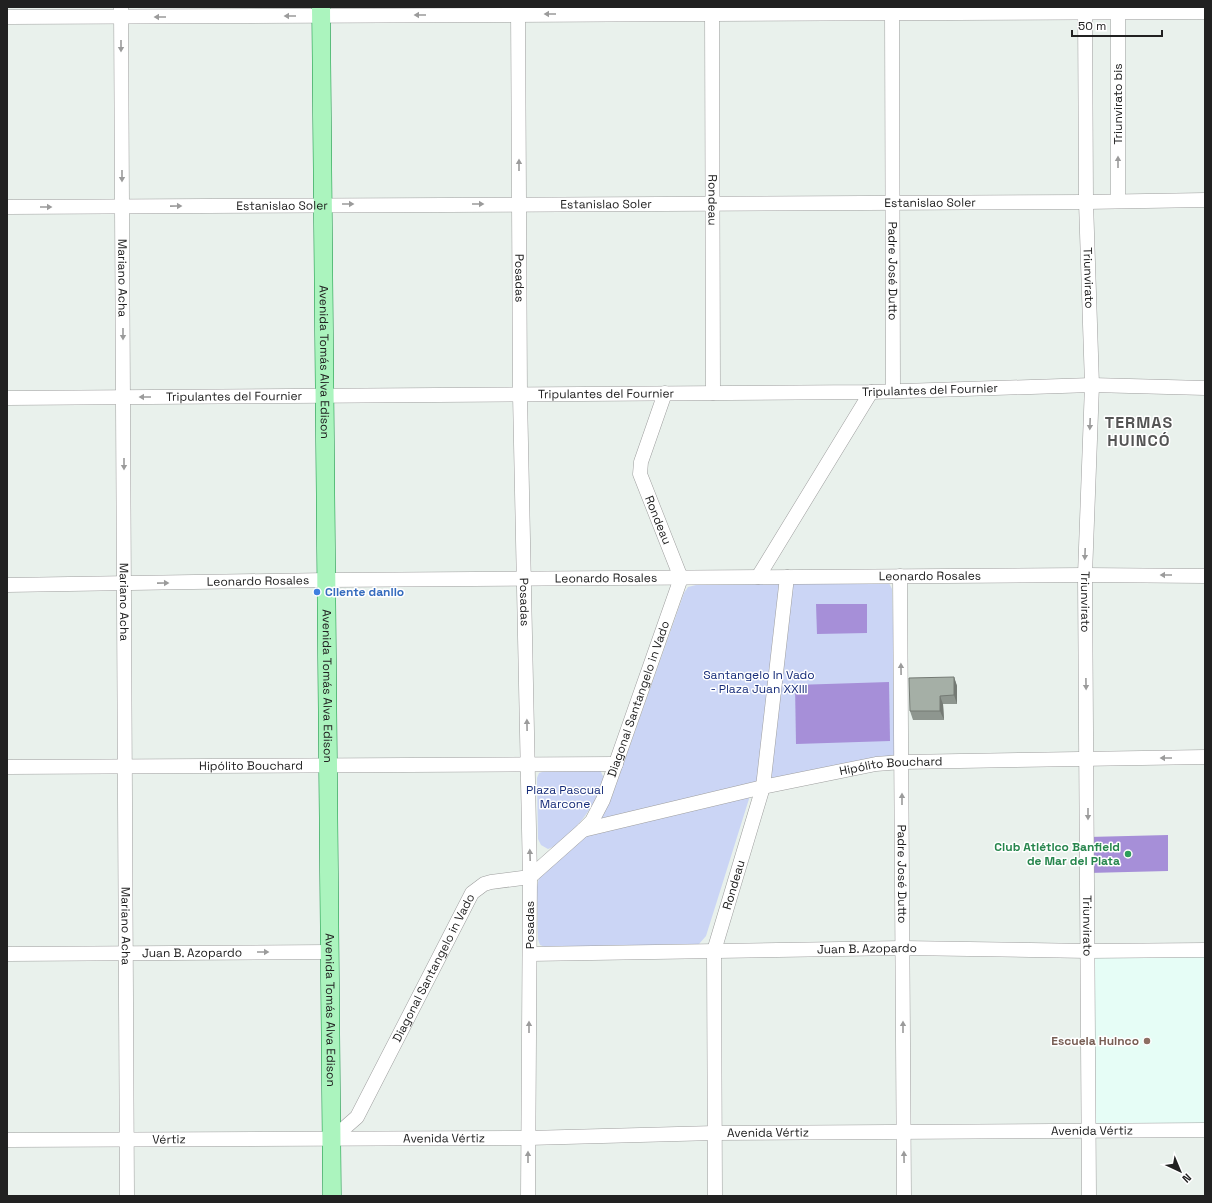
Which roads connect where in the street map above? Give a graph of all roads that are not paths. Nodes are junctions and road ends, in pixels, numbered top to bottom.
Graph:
1 (892, 9) edge
2 (1085, 9) edge
3 (712, 10) edge
4 (1118, 10) edge
5 (321, 11) edge
6 (518, 11) edge
7 (121, 12) edge
8 (1205, 12) edge
9 (7, 17) edge
10 (1205, 200) edge
11 (1118, 201) junction
12 (712, 202) junction
13 (893, 202) junction
14 (1086, 202) junction
15 (323, 204) junction
16 (519, 204) junction
17 (122, 206) junction
18 (7, 207) edge
19 (1092, 385) junction
20 (1205, 388) edge
21 (893, 391) junction
22 (871, 392) junction
23 (665, 393) junction
24 (713, 393) junction
25 (520, 395) junction
26 (324, 396) junction
27 (123, 397) junction
28 (7, 398) edge
29 (1085, 575) junction
30 (900, 576) junction
31 (1205, 576) edge
32 (758, 577) junction
33 (787, 577) junction
34 (524, 578) junction
35 (681, 578) junction
36 (326, 580) junction
37 (124, 584) junction
38 (7, 585) edge
39 (1087, 758) junction
40 (1205, 758) edge
41 (902, 762) junction
42 (527, 764) junction
43 (616, 764) junction
44 (328, 765) junction
45 (125, 766) junction
46 (7, 767) edge
47 (763, 787) junction
48 (583, 830) junction
49 (530, 877) junction
50 (903, 948) junction
51 (1205, 950) edge
52 (714, 951) junction
53 (1088, 951) junction
54 (330, 952) junction
55 (126, 953) junction
56 (7, 954) edge
57 (530, 954) junction
58 (1205, 1130) edge
59 (1089, 1131) junction
60 (904, 1132) junction
61 (715, 1134) junction
62 (528, 1138) junction
63 (126, 1139) junction
64 (332, 1139) junction
65 (7, 1140) edge
66 (127, 1196) edge
67 (332, 1196) edge
68 (528, 1196) edge
69 (715, 1196) edge
70 (904, 1196) edge
71 (1089, 1196) edge

1 - 2 street
1 - 3 street
1 - 13 street, Padre José Dutto
2 - 4 street
2 - 14 street, Triunvirato
3 -> 6 street
3 - 12 street, Rondeau
4 - 8 street
11 -> 4 street, Triunvirato bis
6 -> 5 street
5 -> 7 street
5 - 15 main road, Avenida Tomás Alva Edison
16 -> 6 street, Posadas
7 - 9 street
7 -> 17 street, Mariano Acha
10 - 11 street, Estanislao Soler
11 - 14 street, Estanislao Soler
12 - 13 street, Estanislao Soler
12 - 16 street, Estanislao Soler
12 - 24 street, Rondeau
13 - 14 street, Estanislao Soler
13 - 21 street, Padre José Dutto
14 - 19 street, Triunvirato
15 -> 16 street, Estanislao Soler
17 -> 15 street, Estanislao Soler
15 - 26 main road, Avenida Tomás Alva Edison
16 - 25 street, Posadas
18 -> 17 street, Estanislao Soler
17 -> 27 street, Mariano Acha
19 - 20 street, Tripulantes del Fournier
19 - 21 street, Tripulantes del Fournier
19 -> 29 street, Triunvirato
21 - 22 street, Tripulantes del Fournier
22 - 24 street, Tripulantes del Fournier
22 - 32 street
23 - 24 street, Tripulantes del Fournier
23 - 25 street, Tripulantes del Fournier
23 - 35 street, Rondeau
25 - 26 street, Tripulantes del Fournier
25 - 34 street, Posadas
26 -> 27 street, Tripulantes del Fournier
26 - 36 main road, Avenida Tomás Alva Edison
27 - 28 street, Tripulantes del Fournier
27 -> 37 street, Mariano Acha
29 - 30 street, Leonardo Rosales
31 -> 29 street, Leonardo Rosales
29 -> 39 street, Triunvirato
30 - 33 street, Leonardo Rosales
41 -> 30 street, Padre José Dutto
32 - 33 street, Leonardo Rosales
32 - 35 street, Leonardo Rosales
33 - 47 street, Rondeau
34 - 35 street, Leonardo Rosales
34 - 36 street, Leonardo Rosales
42 -> 34 street, Posadas
35 - 43 street, Diagonal Santangelo in Vado
37 -> 36 street, Leonardo Rosales
36 - 44 main road, Avenida Tomás Alva Edison
37 - 38 street, Leonardo Rosales
37 - 45 street, Mariano Acha
40 -> 39 street, Hipólito Bouchard
39 - 41 street, Hipólito Bouchard
39 -> 53 street, Triunvirato
41 - 47 street, Hipólito Bouchard
50 -> 41 street, Padre José Dutto
42 - 43 street, Hipólito Bouchard
42 - 44 street, Hipólito Bouchard
49 -> 42 street, Posadas
43 - 48 street, Diagonal Santangelo in Vado
44 - 45 street, Hipólito Bouchard
44 - 54 main road, Avenida Tomás Alva Edison
45 - 46 street, Hipólito Bouchard
45 - 55 street, Mariano Acha
47 - 48 street, Hipólito Bouchard
47 - 52 street, Rondeau
48 - 49 street, Diagonal Santangelo in Vado
49 - 57 street, Posadas
49 - 64 street, Diagonal Santangelo in Vado
50 - 52 street, Juan B. Azopardo
50 - 53 street, Juan B. Azopardo
60 -> 50 street, Padre José Dutto
51 - 53 street, Juan B. Azopardo
52 - 57 street, Juan B. Azopardo
52 - 61 street, Rondeau
53 - 59 street, Triunvirato
55 -> 54 street, Juan B. Azopardo
54 - 64 main road, Avenida Tomás Alva Edison
55 - 56 street, Juan B. Azopardo
55 - 63 street, Mariano Acha
62 -> 57 street, Posadas
58 - 59 street, Avenida Vértiz
59 - 60 street, Avenida Vértiz
59 - 71 street, Triunvirato
60 - 61 street, Avenida Vértiz
70 -> 60 street, Padre José Dutto
61 - 62 street, Avenida Vértiz
61 - 69 street, Rondeau
62 - 64 street, Avenida Vértiz
68 -> 62 street, Posadas
63 - 64 street, Vértiz
63 - 65 street, Vértiz
63 - 66 street, Mariano Acha
64 - 67 main road, Avenida Tomás Alva Edison

